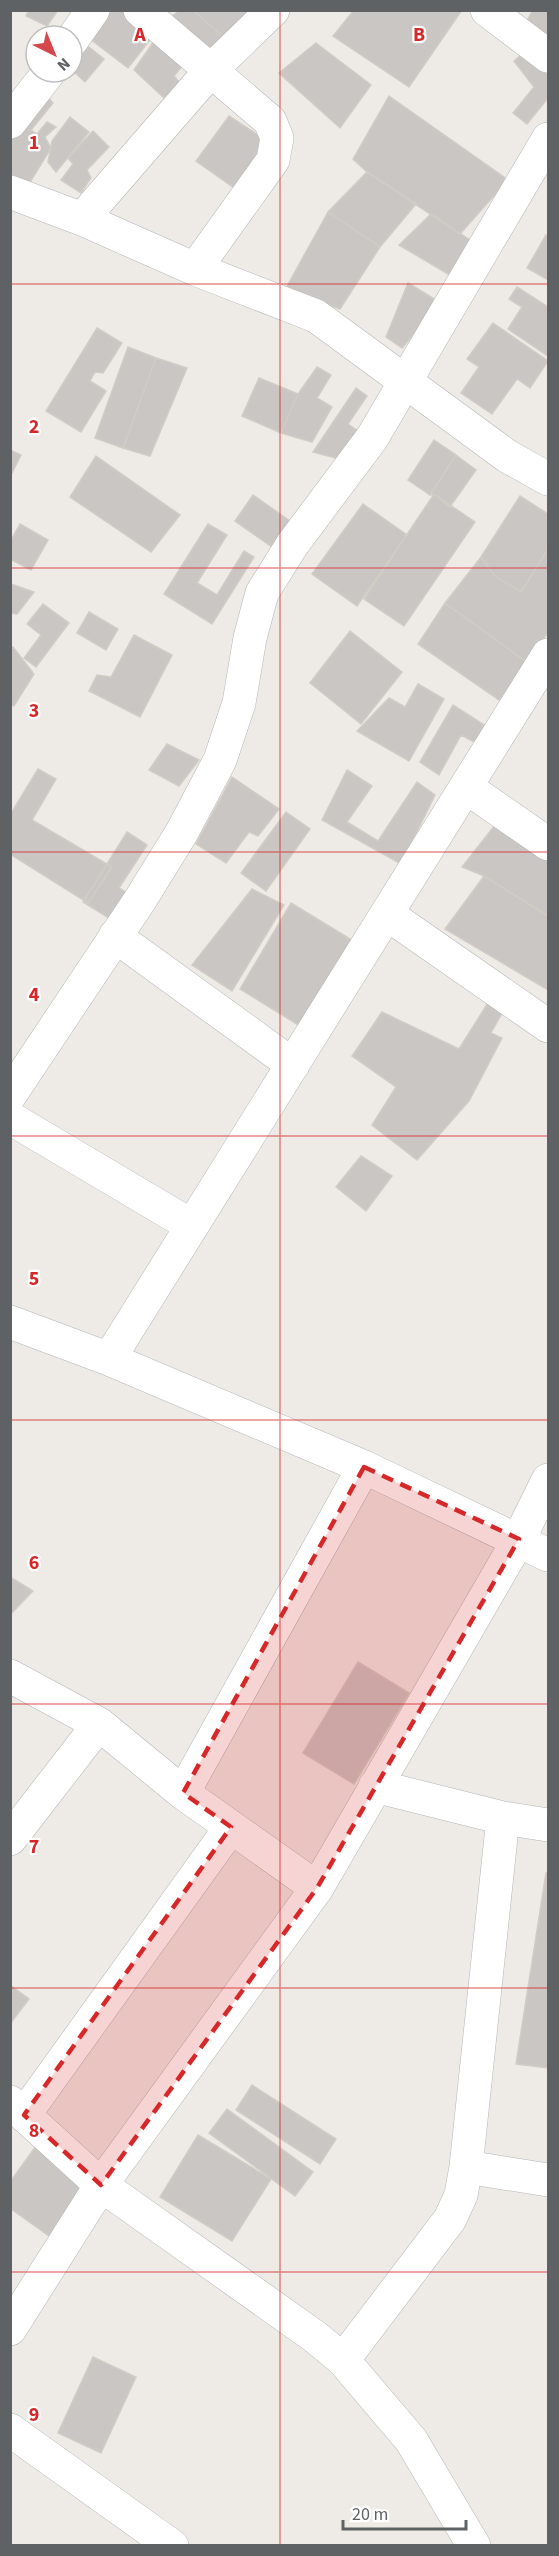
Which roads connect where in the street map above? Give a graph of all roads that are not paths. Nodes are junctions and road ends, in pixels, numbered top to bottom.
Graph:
1 (93, 10) edge
2 (140, 10) edge
3 (273, 10) edge
4 (487, 10) edge
5 (83, 24) edge
6 (549, 56) edge
7 (211, 70) junction
8 (40, 84) edge
9 (10, 123) edge
10 (544, 159) edge
11 (10, 192) edge
12 (82, 219) junction
13 (195, 269) junction
14 (406, 382) junction
15 (549, 479) edge
16 (549, 655) edge
17 (466, 788) junction
18 (549, 844) edge
19 (387, 914) junction
20 (115, 936) junction
21 (549, 1026) edge
22 (293, 1065) junction
23 (10, 1095) edge
24 (10, 1119) edge
25 (192, 1226) junction
26 (10, 1322) edge
27 (109, 1359) junction
28 (364, 1467) junction
29 (549, 1480) edge
30 (519, 1539) junction
31 (549, 1555) edge
32 (10, 1676) edge
33 (99, 1724) junction
34 (375, 1786) junction
35 (183, 1793) junction
36 (503, 1818) junction
37 (549, 1825) edge
38 (231, 1827) junction
39 (10, 1839) edge
40 (317, 1888) junction
41 (17, 2109) edge
42 (466, 2167) junction
43 (549, 2180) edge
44 (101, 2185) junction
45 (10, 2329) edge
46 (343, 2360) junction
47 (10, 2430) edge
48 (172, 2546) edge
49 (474, 2546) edge

1 - 5 street
2 - 7 street
3 - 7 street
4 - 6 street
7 - 12 street
7 - 13 street
8 - 9 street
10 - 14 street
11 - 12 street
12 - 13 street
13 - 14 street
14 - 15 street
14 - 20 street
16 - 17 street
17 - 18 street
17 - 19 street
19 - 21 street
19 - 22 street
20 - 22 street
20 - 23 street
22 - 25 street
24 - 25 street
25 - 27 street
26 - 27 street
27 - 28 street
28 - 30 street
28 - 35 street
29 - 30 street
30 - 31 street
30 - 34 street
32 - 33 street
33 - 35 street
33 - 39 street
34 - 36 street
34 - 40 street
35 - 38 street
36 - 37 street
36 - 42 street
38 - 40 street
38 - 41 street
40 - 44 street
41 - 44 street
42 - 43 street
42 - 46 street
44 - 45 street
44 - 46 street
46 - 49 street
47 - 48 street

